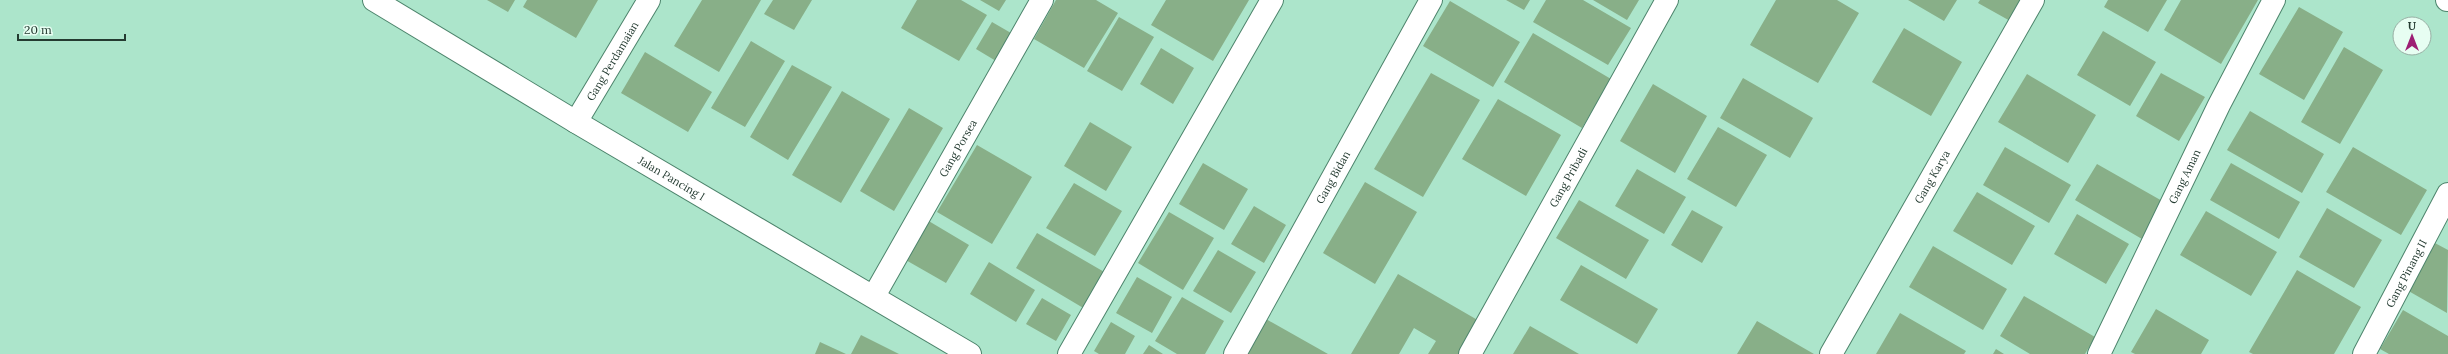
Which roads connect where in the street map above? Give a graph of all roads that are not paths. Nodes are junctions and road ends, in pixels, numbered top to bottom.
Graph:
1 (374, 0) edge
2 (649, 0) edge
3 (1042, 0) edge
4 (1272, 0) edge
5 (1431, 0) edge
6 (1667, 0) edge
7 (2033, 0) edge
8 (2274, 0) edge
9 (576, 122) junction
10 (2448, 194) edge
11 (874, 296) junction
12 (970, 354) edge
13 (1069, 354) edge
14 (1235, 354) edge
15 (1470, 354) edge
16 (1831, 354) edge
17 (2099, 354) edge
18 (2364, 354) edge

1 - 9 street, Jalan Pancing I
2 - 9 street, Gang Perdamaian
3 - 11 street, Gang Porsea
4 - 13 street
5 - 14 street, Gang Bidan
6 - 15 street, Gang Pribadi
7 - 16 street, Gang Karya
8 - 17 street, Gang Aman
9 - 11 street, Jalan Pancing I
10 - 18 street, Gang Pinang II
11 - 12 street, Jalan Pancing I

